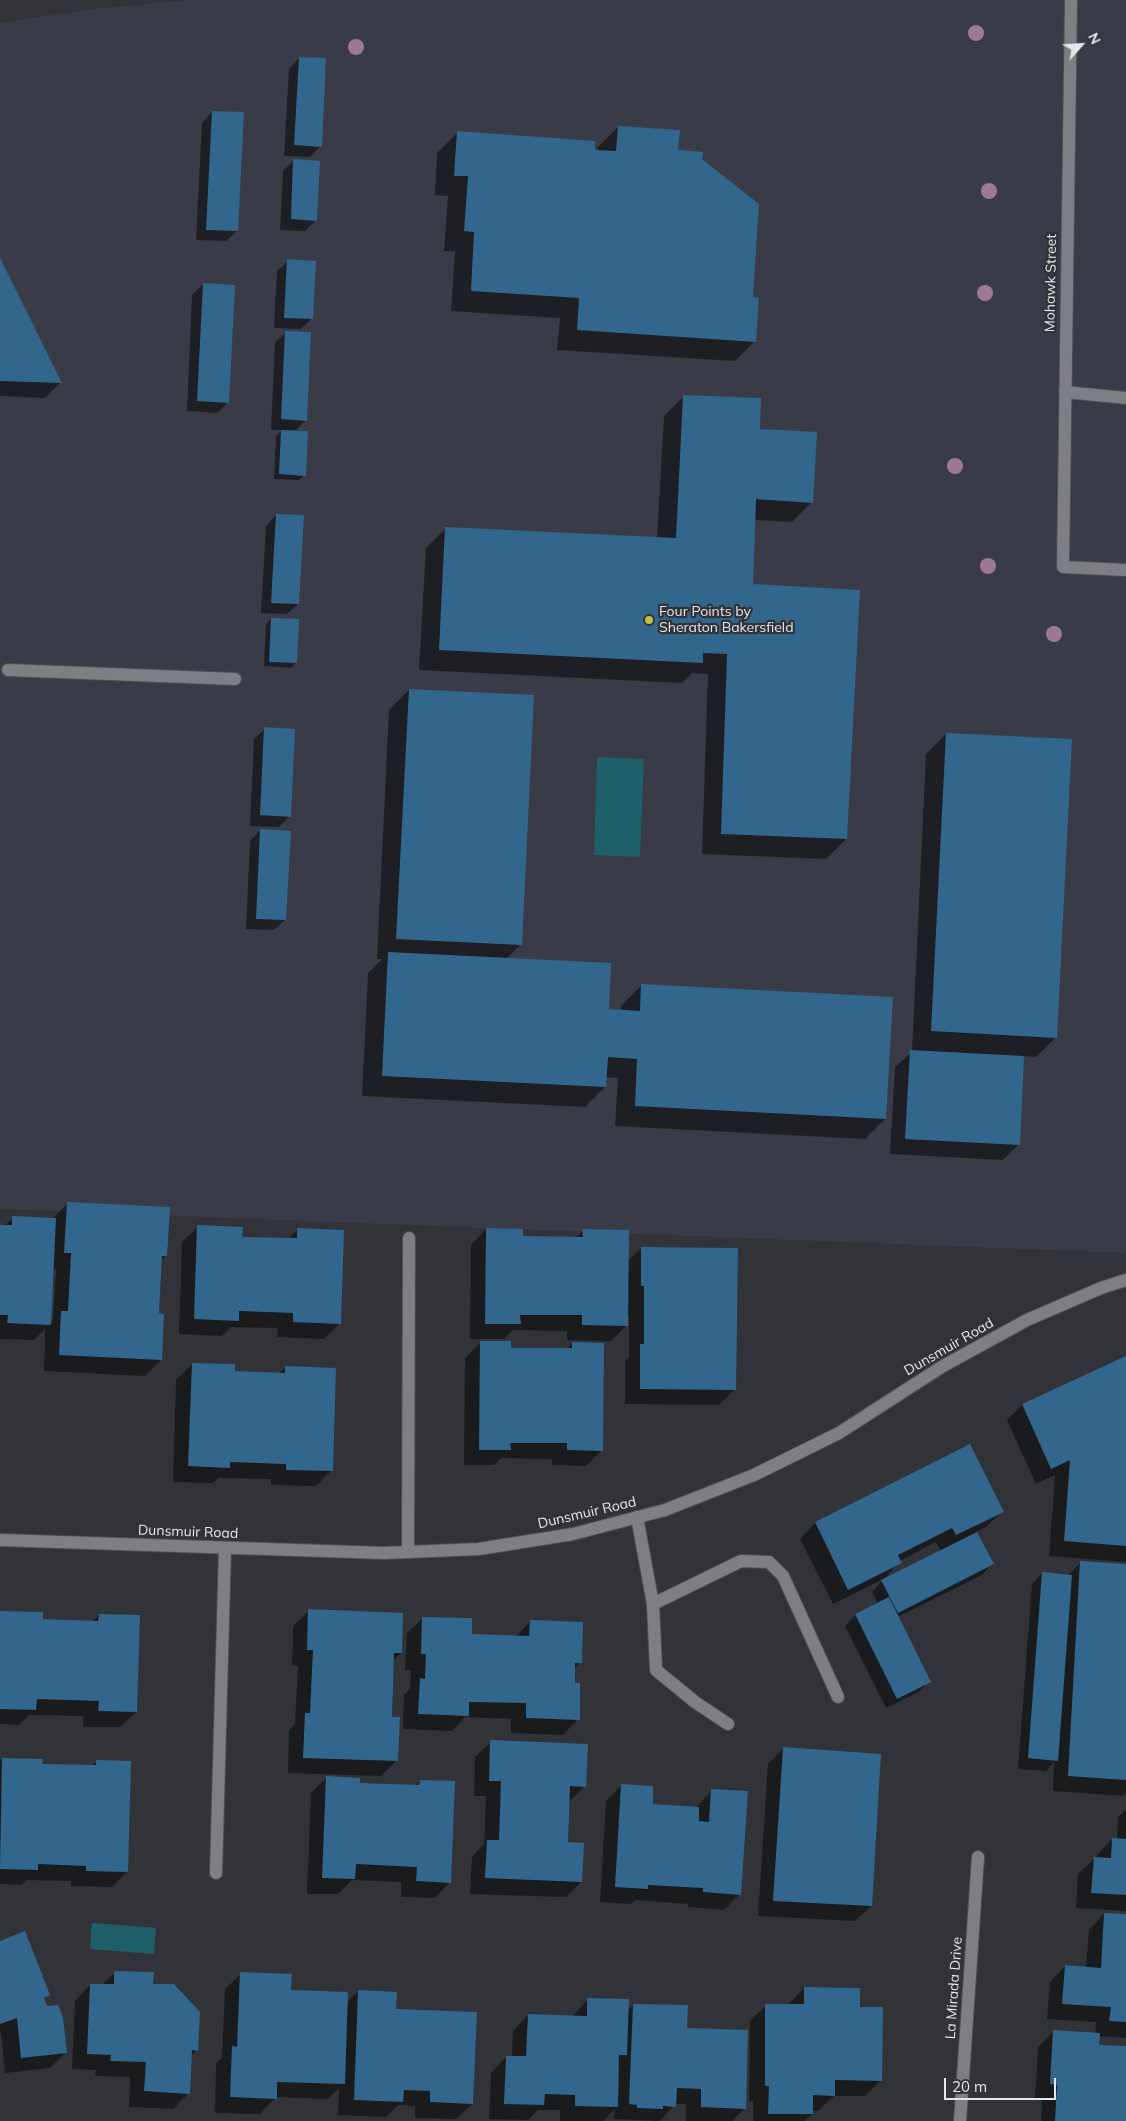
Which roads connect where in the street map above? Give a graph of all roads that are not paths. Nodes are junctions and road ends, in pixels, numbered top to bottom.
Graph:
1 (1071, 0) edge
2 (1065, 392) junction
3 (1126, 398) edge
4 (1126, 570) edge
5 (8, 670) dead end
6 (235, 679) dead end
7 (409, 1238) dead end
8 (1126, 1280) edge
9 (637, 1517) junction
10 (0, 1540) edge
11 (225, 1548) junction
12 (408, 1552) junction
13 (653, 1604) junction
14 (838, 1697) dead end
15 (728, 1724) dead end
16 (978, 1858) dead end
17 (216, 1873) dead end
18 (960, 2121) edge

1 - 2 street, Mohawk Street
2 - 3 street
2 - 4 street, Mohawk Street
5 - 6 street
7 - 12 street
8 - 9 street, Dunsmuir Road
9 - 12 street, Dunsmuir Road
9 - 13 street
10 - 11 street, Dunsmuir Road
11 - 12 street, Dunsmuir Road
11 - 17 street
13 - 14 street
13 - 15 street
16 - 18 street, La Mirada Drive

